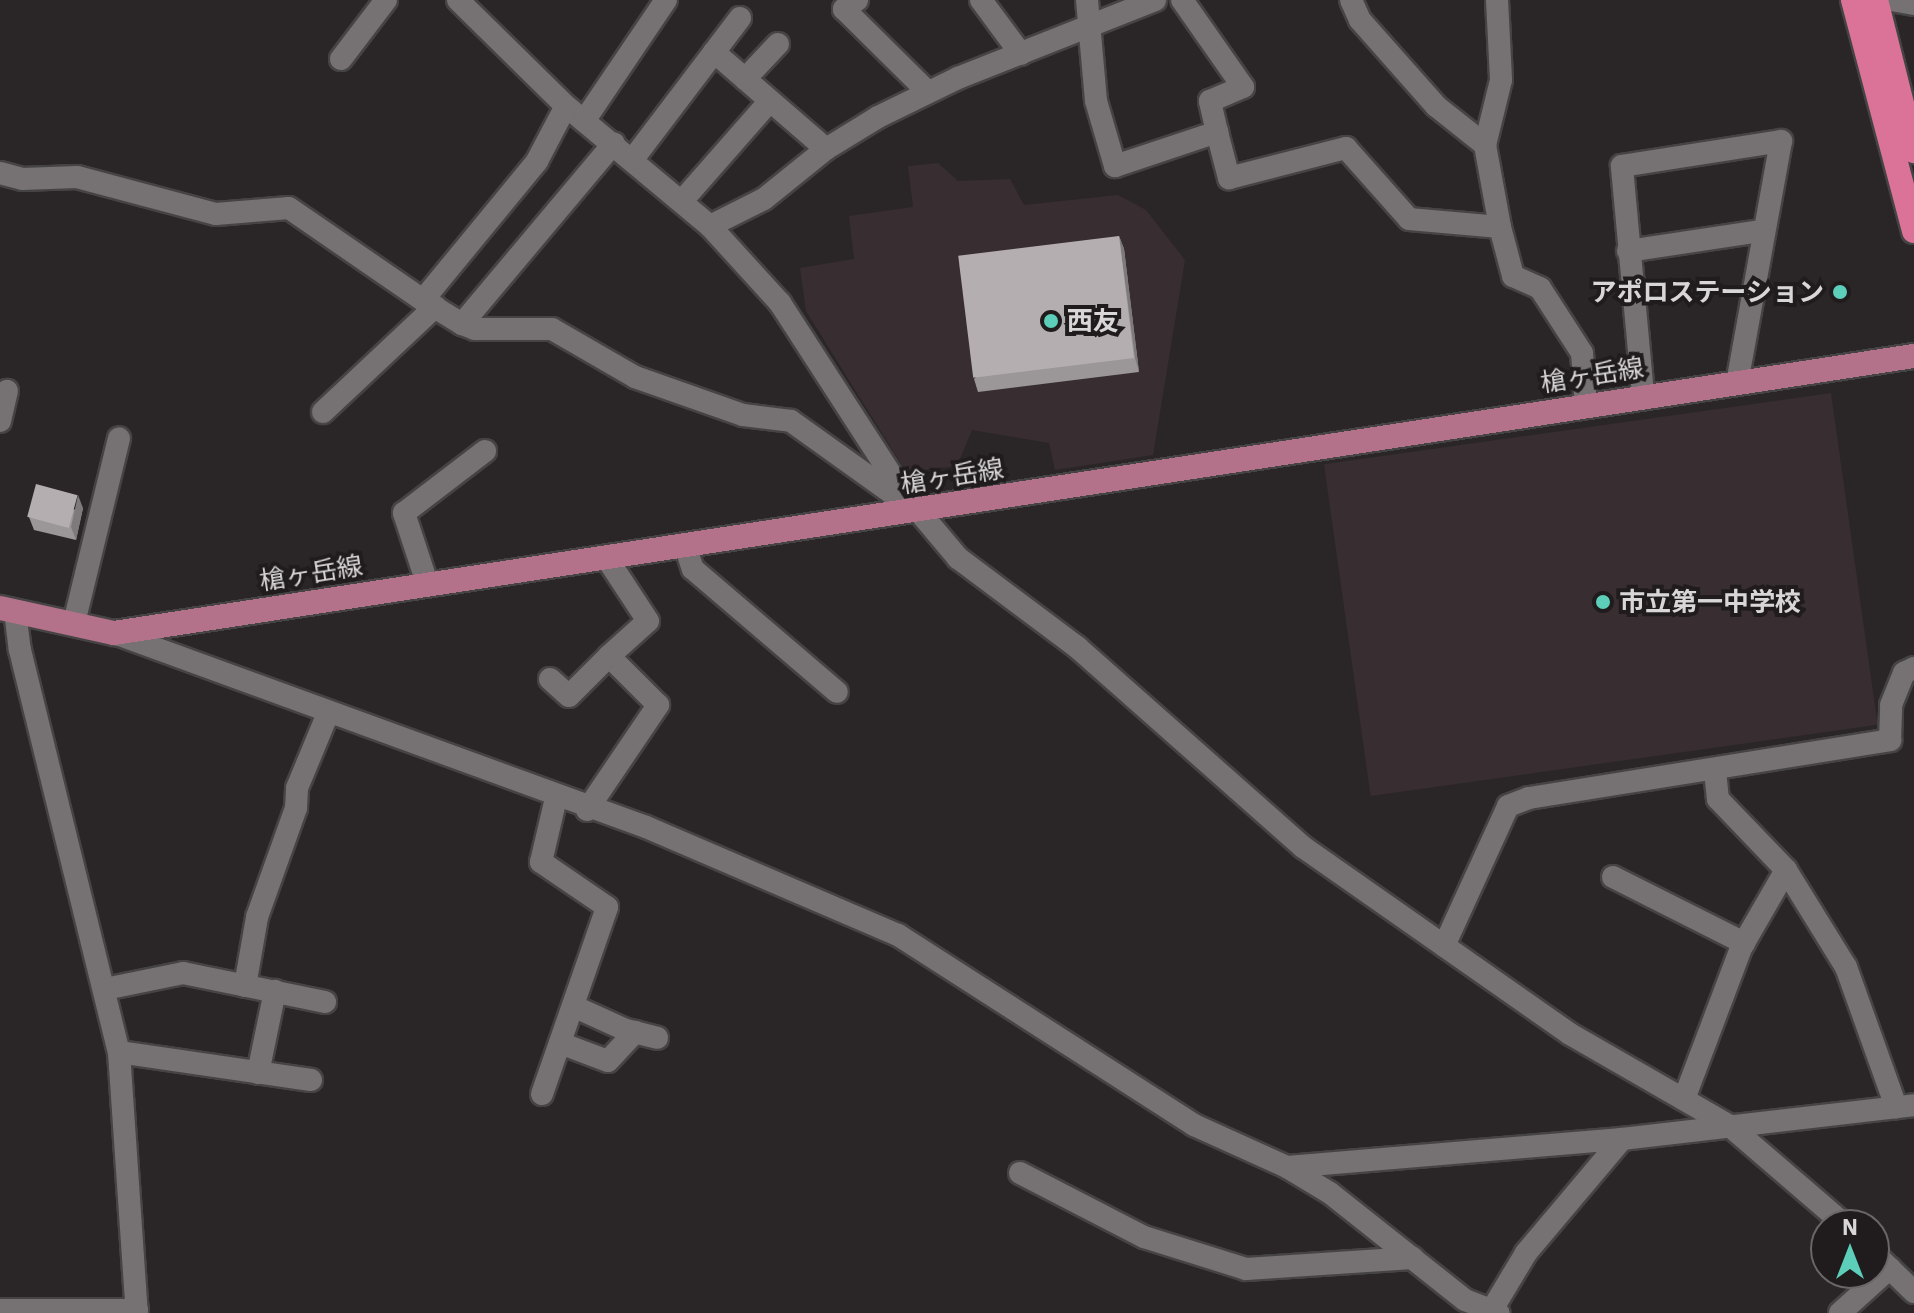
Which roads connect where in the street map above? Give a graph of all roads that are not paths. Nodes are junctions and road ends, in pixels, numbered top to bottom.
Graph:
1 (386, 0) edge
2 (458, 0) edge
3 (857, 0) edge
4 (981, 0) edge
5 (1087, 0) edge
6 (1155, 0) edge
7 (1182, 0) edge
8 (1351, 0) edge
9 (1497, 0) edge
10 (1853, 0) edge
11 (1876, 0) edge
12 (1891, 0) edge
13 (664, 1) edge
14 (1914, 4) edge
15 (740, 18) dead end
16 (1089, 25) junction
17 (778, 44) dead end
18 (714, 52) junction
19 (1021, 54) junction
20 (341, 59) dead end
21 (745, 79) junction
22 (928, 92) junction
23 (770, 101) junction
24 (566, 106) junction
25 (584, 121) junction
26 (1217, 132) junction
27 (614, 143) junction
28 (1485, 145) junction
29 (826, 149) junction
30 (1914, 151) edge
31 (633, 159) junction
32 (0, 173) edge
33 (682, 201) junction
34 (710, 226) junction
35 (1500, 227) junction
36 (1761, 231) junction
37 (1914, 231) edge
38 (1628, 251) junction
39 (429, 303) junction
40 (462, 324) junction
41 (1914, 356) edge
42 (1737, 383) junction
43 (7, 391) dead end
44 (1643, 394) junction
45 (1586, 405) junction
46 (323, 412) dead end
47 (0, 421) edge
48 (119, 438) dead end
49 (485, 451) dead end
50 (916, 510) junction
51 (685, 545) junction
52 (606, 557) junction
53 (427, 583) junction
54 (8, 610) edge
55 (74, 623) junction
56 (114, 633) junction
57 (609, 656) junction
58 (1914, 668) edge
59 (550, 679) dead end
60 (837, 692) dead end
61 (328, 713) junction
62 (1715, 771) junction
63 (556, 798) junction
64 (587, 810) junction
65 (1786, 870) junction
66 (1613, 877) dead end
67 (1744, 943) junction
68 (1444, 946) junction
69 (245, 986) junction
70 (105, 989) junction
71 (275, 991) junction
72 (325, 1002) dead end
73 (573, 1006) junction
74 (635, 1032) junction
75 (657, 1038) dead end
76 (560, 1043) junction
77 (119, 1052) junction
78 (258, 1073) junction
79 (311, 1080) dead end
80 (542, 1094) dead end
81 (1684, 1099) junction
82 (1905, 1106) edge
83 (1730, 1126) junction
84 (1622, 1139) junction
85 (1287, 1167) junction
86 (1020, 1173) dead end
87 (1826, 1209) edge
88 (1413, 1258) junction
89 (1890, 1268) edge
90 (1859, 1289) edge
91 (1914, 1292) edge
92 (0, 1310) edge
93 (137, 1312) edge
94 (1494, 1312) edge
95 (1840, 1313) edge

1 - 20 street
2 - 24 street
3 - 22 street
4 - 19 street
5 - 16 street
6 - 16 street
7 - 26 street
8 - 28 street
9 - 28 street
10 - 37 highway
11 - 30 highway
12 - 14 street
13 - 25 street
15 - 18 street
16 - 19 street
16 - 26 street
17 - 21 street
18 - 21 street
18 - 31 street
19 - 22 street
21 - 23 street
22 - 29 street
23 - 29 street
23 - 33 street
24 - 25 street
24 - 39 street
25 - 27 street
26 - 35 street
27 - 31 street
27 - 40 street
28 - 35 street
29 - 34 street
31 - 33 street
32 - 39 street
33 - 34 street
34 - 50 street
35 - 45 street
36 - 38 street
36 - 38 street
36 - 42 street
38 - 44 street
39 - 40 street
39 - 46 street
40 - 50 street
41 - 42 main road, 槍ヶ岳線
42 - 44 main road, 槍ヶ岳線
43 - 47 street
44 - 45 main road, 槍ヶ岳線
45 - 50 main road, 槍ヶ岳線
48 - 55 street
49 - 53 street
50 - 51 main road, 槍ヶ岳線
50 - 68 street
51 - 52 main road, 槍ヶ岳線
51 - 60 street
52 - 53 main road, 槍ヶ岳線
52 - 57 street
53 - 56 main road, 槍ヶ岳線
54 - 55 main road, 槍ヶ岳線
54 - 70 street
55 - 56 main road, 槍ヶ岳線
56 - 61 street
57 - 59 street
57 - 64 street
58 - 62 street
61 - 63 street
61 - 69 street
62 - 65 street
62 - 68 street
63 - 64 street
63 - 73 street
64 - 85 street
65 - 67 street
65 - 82 street
66 - 67 street
67 - 81 street
68 - 81 street
69 - 70 street
69 - 71 street
70 - 77 street
71 - 72 street
71 - 78 street
73 - 74 street
73 - 76 street
74 - 75 street
74 - 76 street
76 - 80 street
77 - 78 street
77 - 93 street
78 - 79 street
81 - 83 street
82 - 83 street
83 - 84 street
83 - 87 street
84 - 85 street
84 - 94 street
85 - 88 street
86 - 88 street
88 - 94 street
89 - 91 street
90 - 95 street
92 - 93 street

